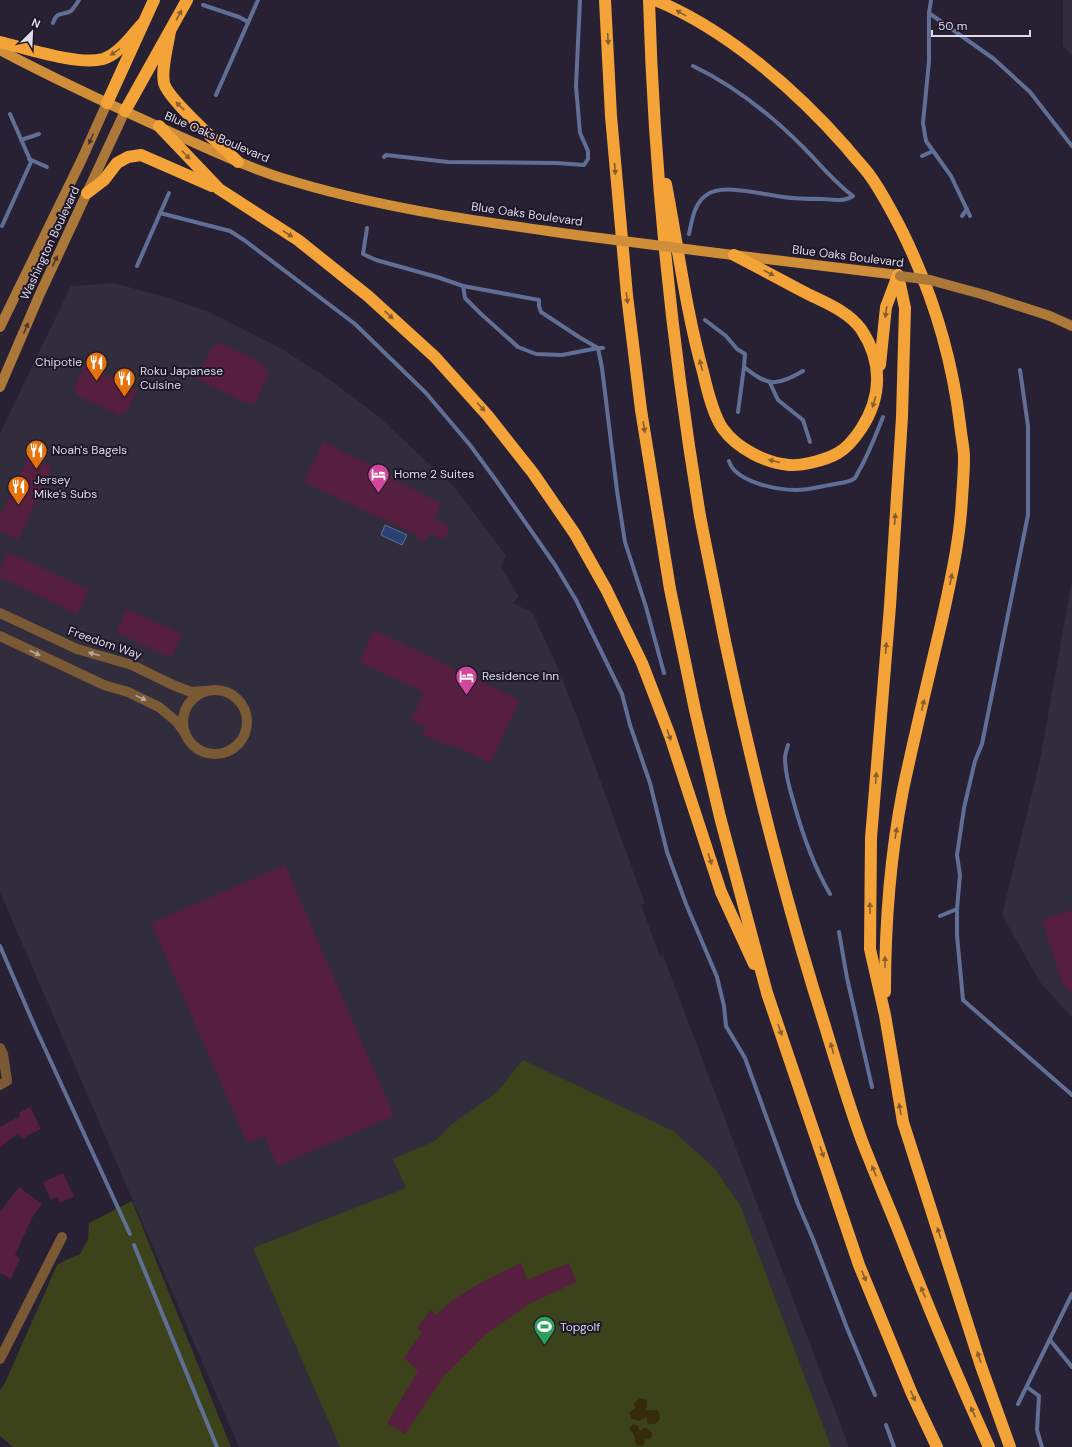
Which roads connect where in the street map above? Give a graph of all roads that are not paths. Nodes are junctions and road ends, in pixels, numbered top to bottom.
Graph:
1 (154, 0) edge
2 (187, 0) edge
3 (605, 0) edge
4 (649, 0) edge
5 (656, 0) edge
6 (142, 24) junction
7 (170, 31) junction
8 (0, 42) edge
9 (0, 50) edge
10 (107, 103) junction
11 (125, 111) junction
12 (654, 118) junction
13 (159, 126) junction
14 (238, 162) junction
15 (219, 189) junction
16 (87, 193) junction
17 (734, 255) junction
18 (899, 275) junction
19 (1072, 326) edge
20 (0, 327) edge
21 (878, 378) junction
22 (0, 387) edge
23 (0, 613) edge
24 (0, 636) edge
25 (204, 691) junction
26 (185, 733) junction
27 (767, 993) junction
28 (885, 1015) junction
29 (0, 1048) edge
30 (0, 1085) edge
31 (62, 1237) dead end
32 (0, 1358) edge
33 (937, 1447) edge
34 (989, 1447) edge
35 (1010, 1447) edge

1 - 6 highway
7 -> 2 highway
3 -> 27 highway
4 - 12 highway
28 -> 5 highway
6 -> 8 highway
6 - 10 highway
7 - 11 highway
14 -> 7 highway
9 - 10 main road, Blue Oaks Boulevard
10 - 11 main road, Blue Oaks Boulevard
10 -> 20 main road, Washington Boulevard
11 - 13 main road, Blue Oaks Boulevard
11 - 16 main road, Washington Boulevard
21 -> 12 highway
34 -> 12 highway
13 - 14 main road, Blue Oaks Boulevard
13 -> 15 highway
14 - 17 main road, Blue Oaks Boulevard, bridge
15 - 16 highway
15 -> 27 highway
22 -> 16 main road, Washington Boulevard
17 - 18 main road, Blue Oaks Boulevard
17 -> 21 highway
18 - 19 main road, Blue Oaks Boulevard, bridge
18 -> 21 highway
28 -> 18 highway
25 -> 23 street, Freedom Way
24 -> 26 street
25 - 26 street
25 - 26 street
27 -> 33 highway
35 -> 28 highway
29 - 30 street
31 - 32 street

